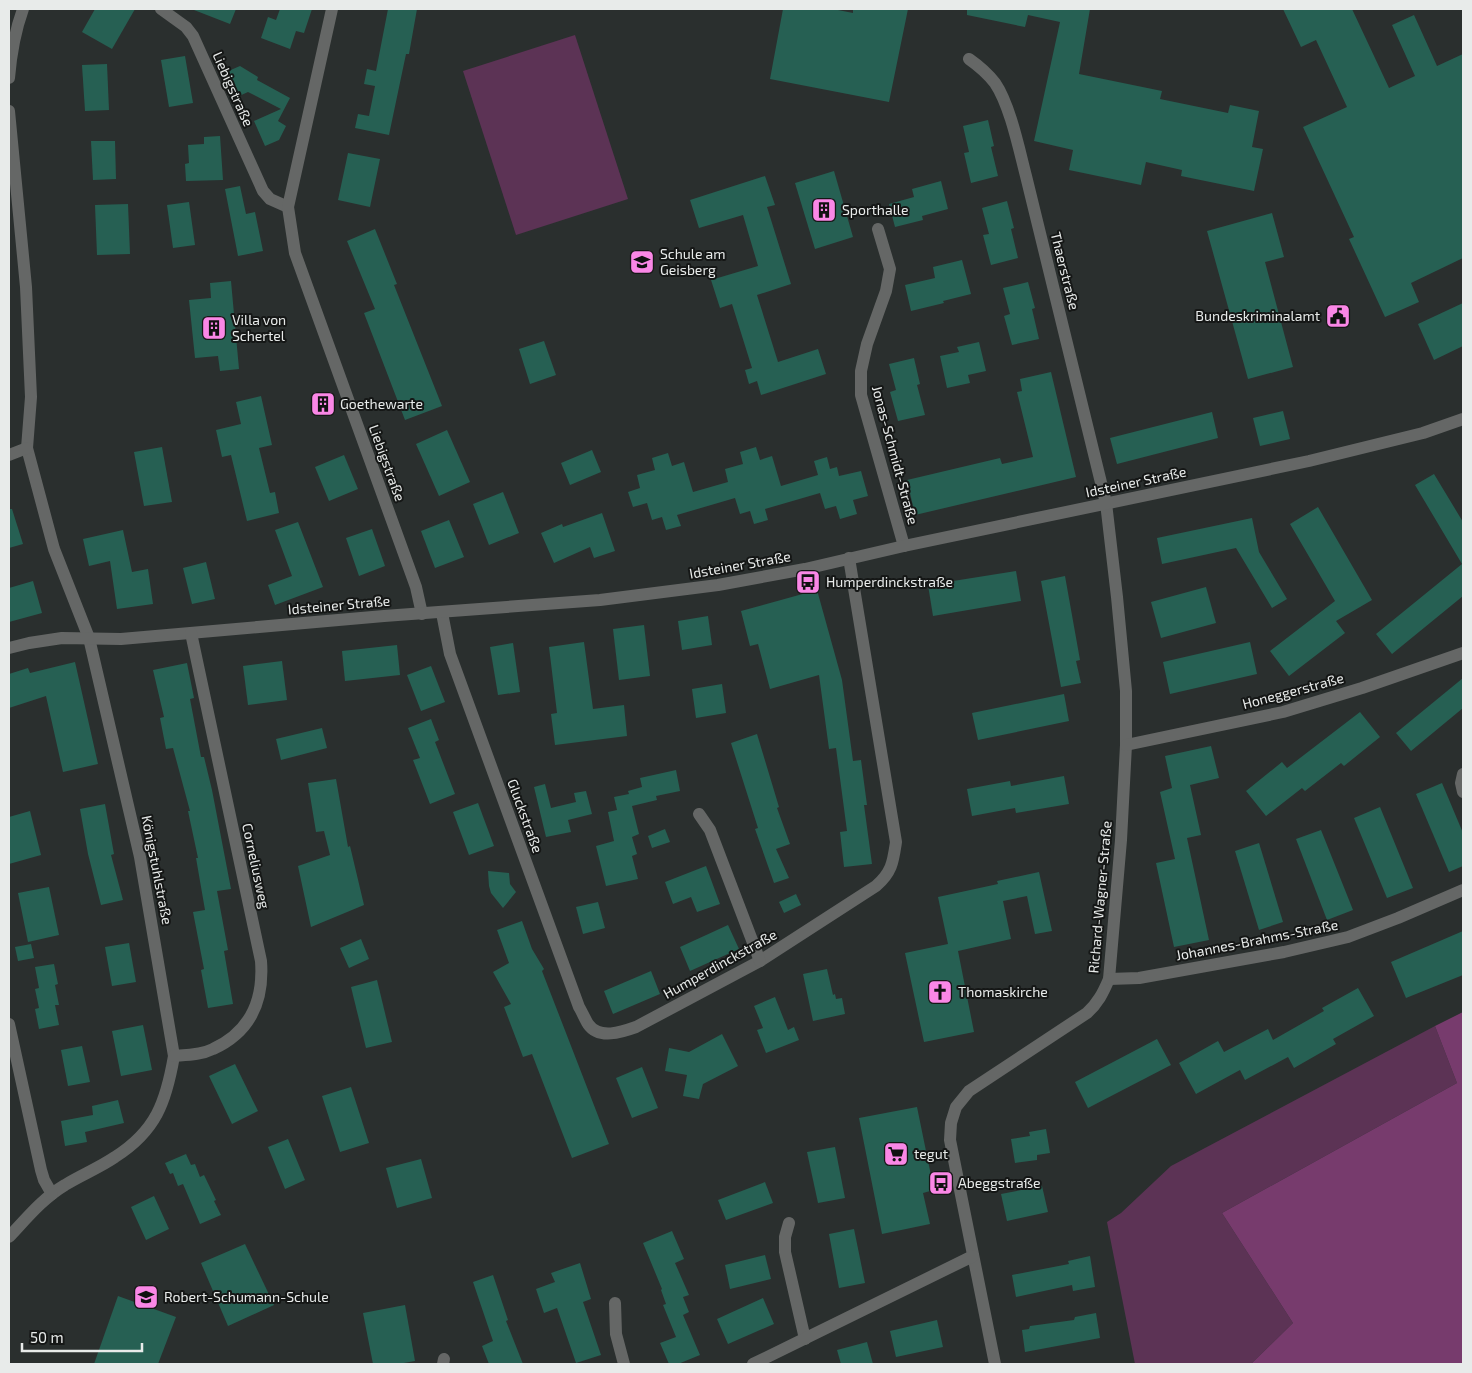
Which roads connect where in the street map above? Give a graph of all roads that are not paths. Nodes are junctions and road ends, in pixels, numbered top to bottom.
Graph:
1 (23, 9) edge
2 (161, 9) edge
3 (332, 9) edge
4 (969, 59) dead end
5 (9, 78) edge
6 (9, 111) edge
7 (288, 207) junction
8 (878, 229) dead end
9 (1463, 419) edge
10 (27, 448) junction
11 (9, 455) edge
12 (1106, 503) junction
13 (904, 546) junction
14 (849, 558) junction
15 (442, 613) junction
16 (422, 614) junction
17 (191, 632) junction
18 (89, 638) junction
19 (9, 648) edge
20 (1463, 653) edge
21 (1126, 745) junction
22 (1463, 774) edge
23 (1463, 792) edge
24 (700, 814) dead end
25 (1463, 890) edge
26 (760, 962) junction
27 (1109, 979) junction
28 (9, 1024) edge
29 (589, 1026) joint
30 (174, 1056) junction
31 (52, 1194) junction
32 (789, 1223) dead end
33 (9, 1237) edge
34 (974, 1256) junction
35 (615, 1303) dead end
36 (805, 1339) junction
37 (624, 1364) edge
38 (755, 1364) edge
39 (995, 1364) edge

1 - 5 street
2 - 7 street, Liebigstraße
3 - 7 street, Liebigstraße
4 - 12 street, Thaerstraße
6 - 10 street, Königstuhlstraße
7 - 16 street, Liebigstraße
8 - 13 street, Jonas-Schmidt-Straße
9 - 12 street, Idsteiner Straße
10 - 11 street
10 - 18 street, Königstuhlstraße
12 - 13 street, Idsteiner Straße
12 - 21 street, Richard-Wagner-Straße
13 - 14 street, Idsteiner Straße
14 - 15 street, Idsteiner Straße
14 - 26 street, Humperdinckstraße
15 - 16 street, Idsteiner Straße
15 - 29 street, Gluckstraße
16 - 17 street, Idsteiner Straße
17 - 18 street, Idsteiner Straße
17 - 30 street, Corneliusweg
18 - 19 street, Idsteiner Straße
18 - 30 street, Königstuhlstraße
20 - 21 street, Honeggerstraße
21 - 27 street, Richard-Wagner-Straße
22 - 23 street
24 - 26 street
25 - 27 street, Johannes-Brahms-Straße
26 - 29 street, Humperdinckstraße
27 - 34 street, Richard-Wagner-Straße
28 - 31 street
30 - 31 street, Königstuhlstraße
31 - 33 street, Königstuhlstraße
32 - 36 street
34 - 36 street
34 - 39 street, Richard-Wagner-Straße
35 - 37 street
36 - 38 street

